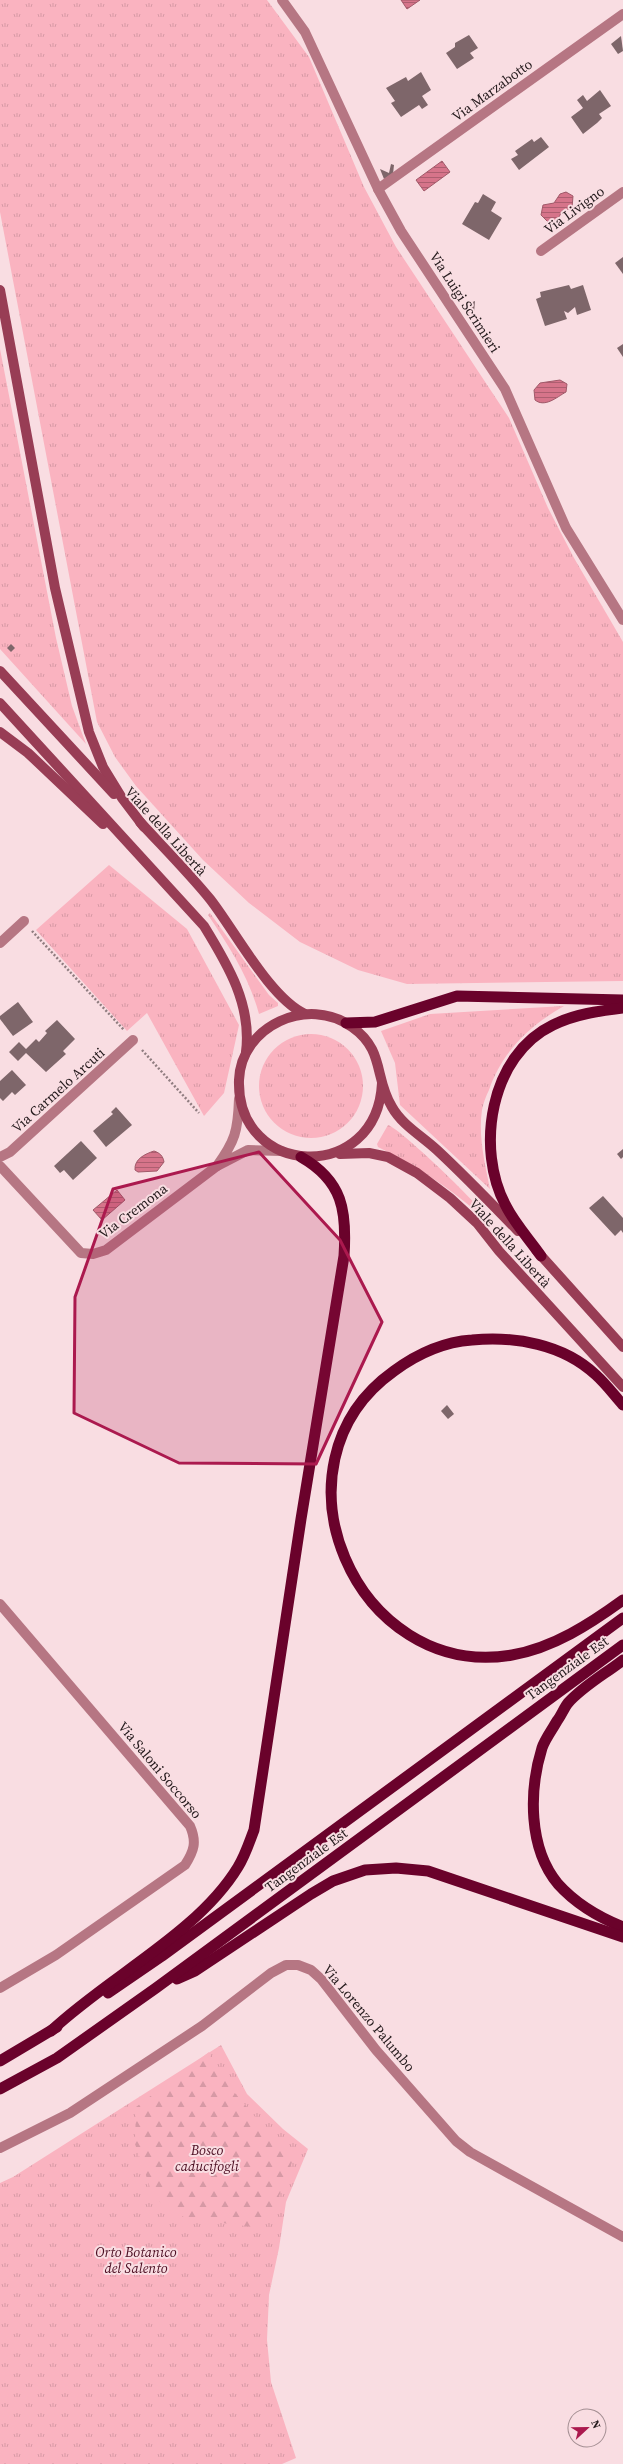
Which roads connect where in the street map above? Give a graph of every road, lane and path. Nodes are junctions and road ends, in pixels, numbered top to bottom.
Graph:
1 (282, 0) edge
2 (623, 14) edge
3 (378, 189) junction
4 (623, 192) edge
5 (541, 252) dead end
6 (0, 290) edge
7 (623, 620) edge
8 (0, 671) edge
9 (0, 703) edge
10 (0, 732) edge
11 (144, 827) junction
12 (171, 890) junction
13 (24, 921) joint
14 (0, 943) edge
15 (623, 1000) edge
16 (623, 1008) edge
17 (305, 1014) junction
18 (346, 1023) junction
19 (133, 1040) junction
20 (246, 1054) junction
21 (382, 1083) junction
22 (240, 1094) junction
23 (199, 1113) dead end
24 (281, 1151) junction
25 (330, 1155) junction
26 (0, 1157) edge
27 (301, 1157) junction
28 (0, 1166) edge
29 (216, 1166) junction
30 (541, 1256) junction
31 (623, 1346) edge
32 (623, 1388) edge
33 (623, 1405) edge
34 (623, 1600) edge
35 (0, 1604) edge
36 (623, 1618) edge
37 (623, 1645) edge
38 (623, 1660) edge
39 (623, 1927) edge
40 (623, 1937) edge
41 (0, 1988) edge
42 (156, 1988) junction
43 (51, 2031) junction
44 (0, 2061) edge
45 (0, 2089) edge
46 (0, 2148) edge
47 (623, 2237) edge

1 - 3 street, Via Luigi Scrimieri
2 - 3 street, Via Marzabotto
3 - 7 street, Via Luigi Scrimieri
4 - 5 street, Via Livigno
6 - 11 main road
8 - 11 main road, Viale della Libertà
9 - 12 main road, Viale della Libertà
10 - 12 main road
11 - 17 main road, Viale della Libertà
12 - 20 main road, Viale della Libertà
13 - 14 street
13 - 19 path
15 - 18 highway
16 - 30 highway
17 - 18 main road, Viale della Libertà
17 - 20 main road, Viale della Libertà
18 - 21 main road, Viale della Libertà
19 - 23 path
19 - 26 street, Via Carmelo Arcuti
20 - 22 main road, Viale della Libertà
21 - 25 main road, Viale della Libertà
21 - 30 main road, Viale della Libertà
22 - 24 main road, Viale della Libertà
22 - 29 street, Via Cremona
24 - 27 main road, Viale della Libertà
24 - 29 street, Via Cremona
25 - 27 main road, Viale della Libertà
25 - 32 main road, Viale della Libertà
27 - 43 highway
28 - 29 street, Via Cremona
30 - 31 main road, Viale della Libertà
33 - 34 highway
35 - 41 street, Via Saloni Soccorso
36 - 43 highway, Tangenziale Est
37 - 42 highway, Tangenziale Est
38 - 39 highway
40 - 42 highway
42 - 45 highway, Tangenziale Est
43 - 44 highway, Tangenziale Est
46 - 47 street, Via Lorenzo Palumbo

